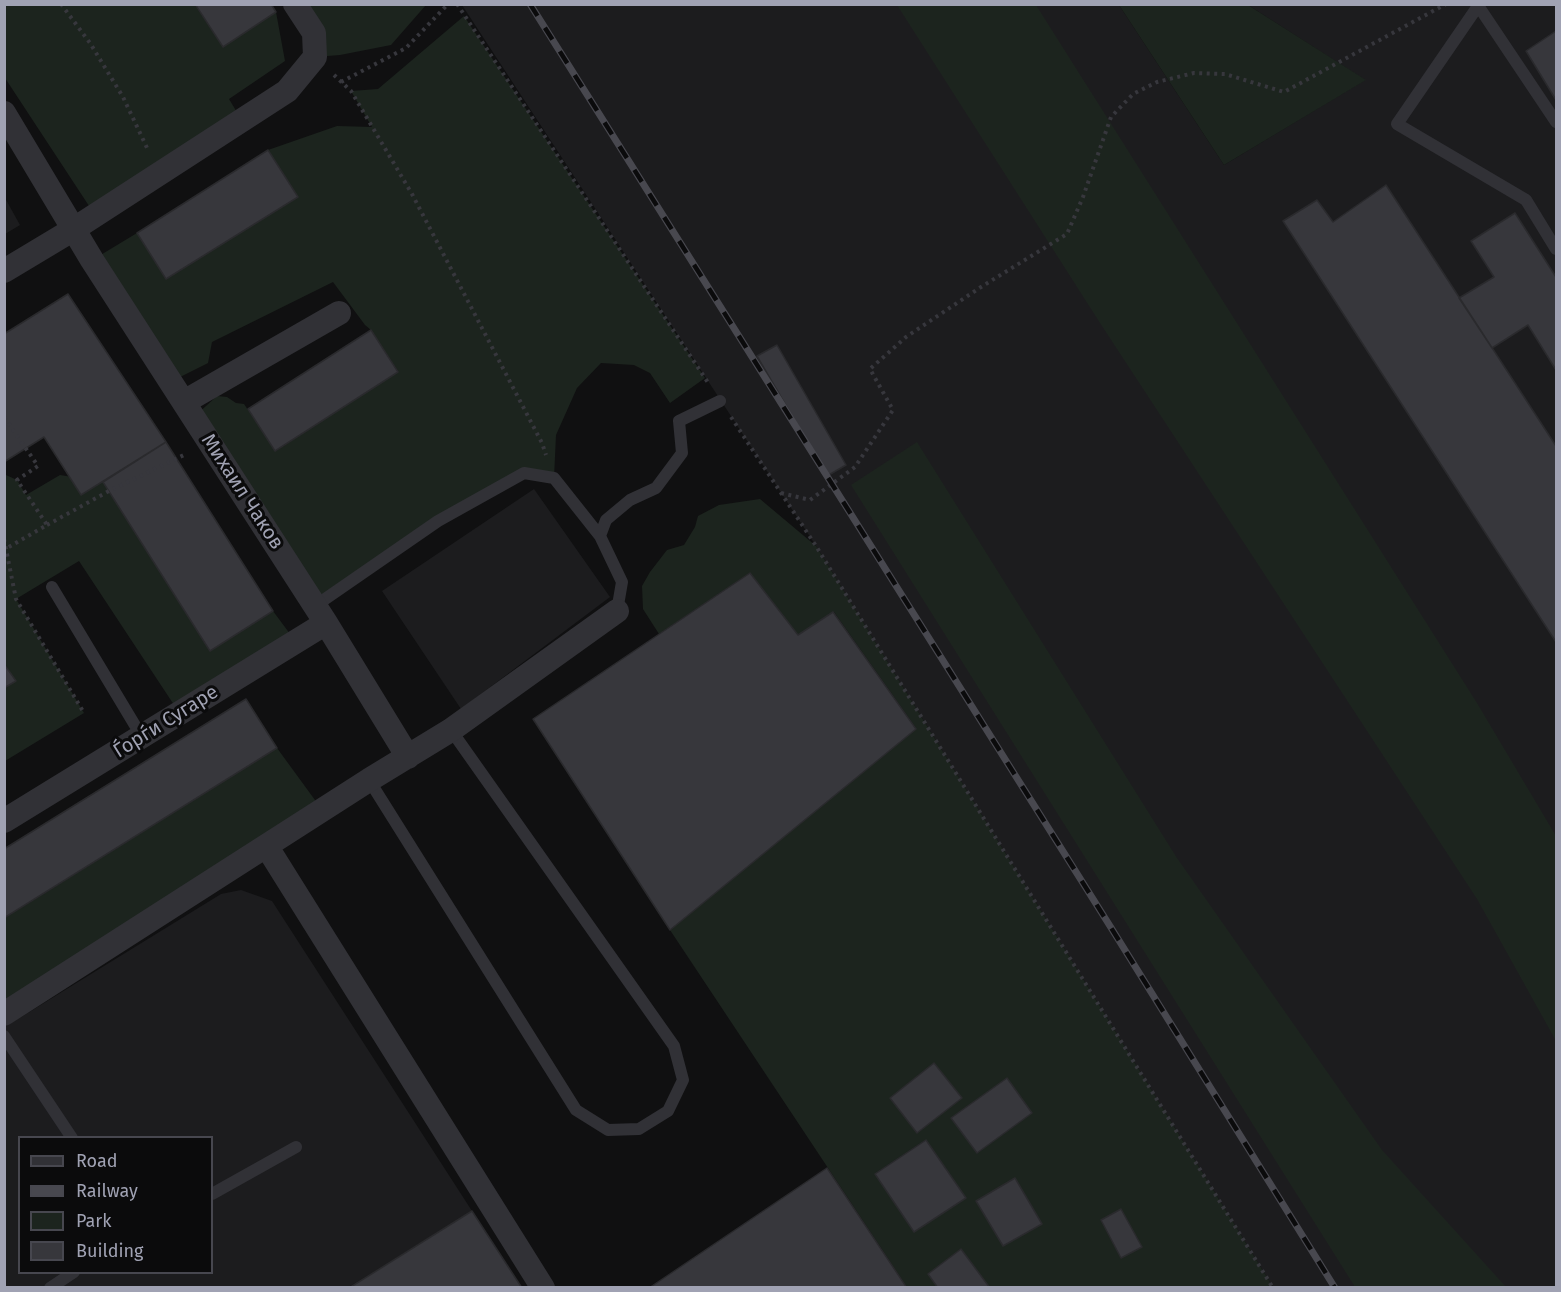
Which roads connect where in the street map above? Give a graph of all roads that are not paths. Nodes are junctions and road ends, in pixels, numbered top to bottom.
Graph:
1 (295, 4) edge
2 (1478, 5) edge
3 (4, 113) edge
4 (1557, 122) edge
5 (74, 229) junction
6 (1557, 249) edge
7 (4, 271) edge
8 (339, 313) dead end
9 (720, 401) road end
10 (184, 402) junction
11 (600, 536) junction
12 (52, 587) dead end
13 (617, 610) joint
14 (321, 614) junction
15 (451, 730) junction
16 (142, 737) junction
17 (408, 757) junction
18 (369, 780) junction
19 (4, 820) edge
20 (267, 847) junction
21 (4, 1014) edge
22 (4, 1036) edge
23 (71, 1136) edge
24 (296, 1147) dead end
25 (213, 1193) edge
26 (71, 1274) edge
27 (50, 1287) edge
28 (543, 1287) edge

1 - 5 street
2 - 4 lane
2 - 6 lane
3 - 5 street, Михаил Чаков
5 - 7 street
5 - 10 street, Михаил Чаков
8 - 10 street
9 - 11 lane
10 - 14 street, Михаил Чаков
11 - 13 lane
11 - 14 lane
12 - 16 lane
13 - 15 street
14 - 16 street, Ѓорѓи Сугаре
14 - 17 street, Михаил Чаков
15 - 17 street
15 - 18 lane
16 - 19 street, Ѓорѓи Сугаре
17 - 18 street
18 - 20 street
20 - 21 street
20 - 28 street
22 - 23 lane
24 - 25 lane
26 - 27 lane

